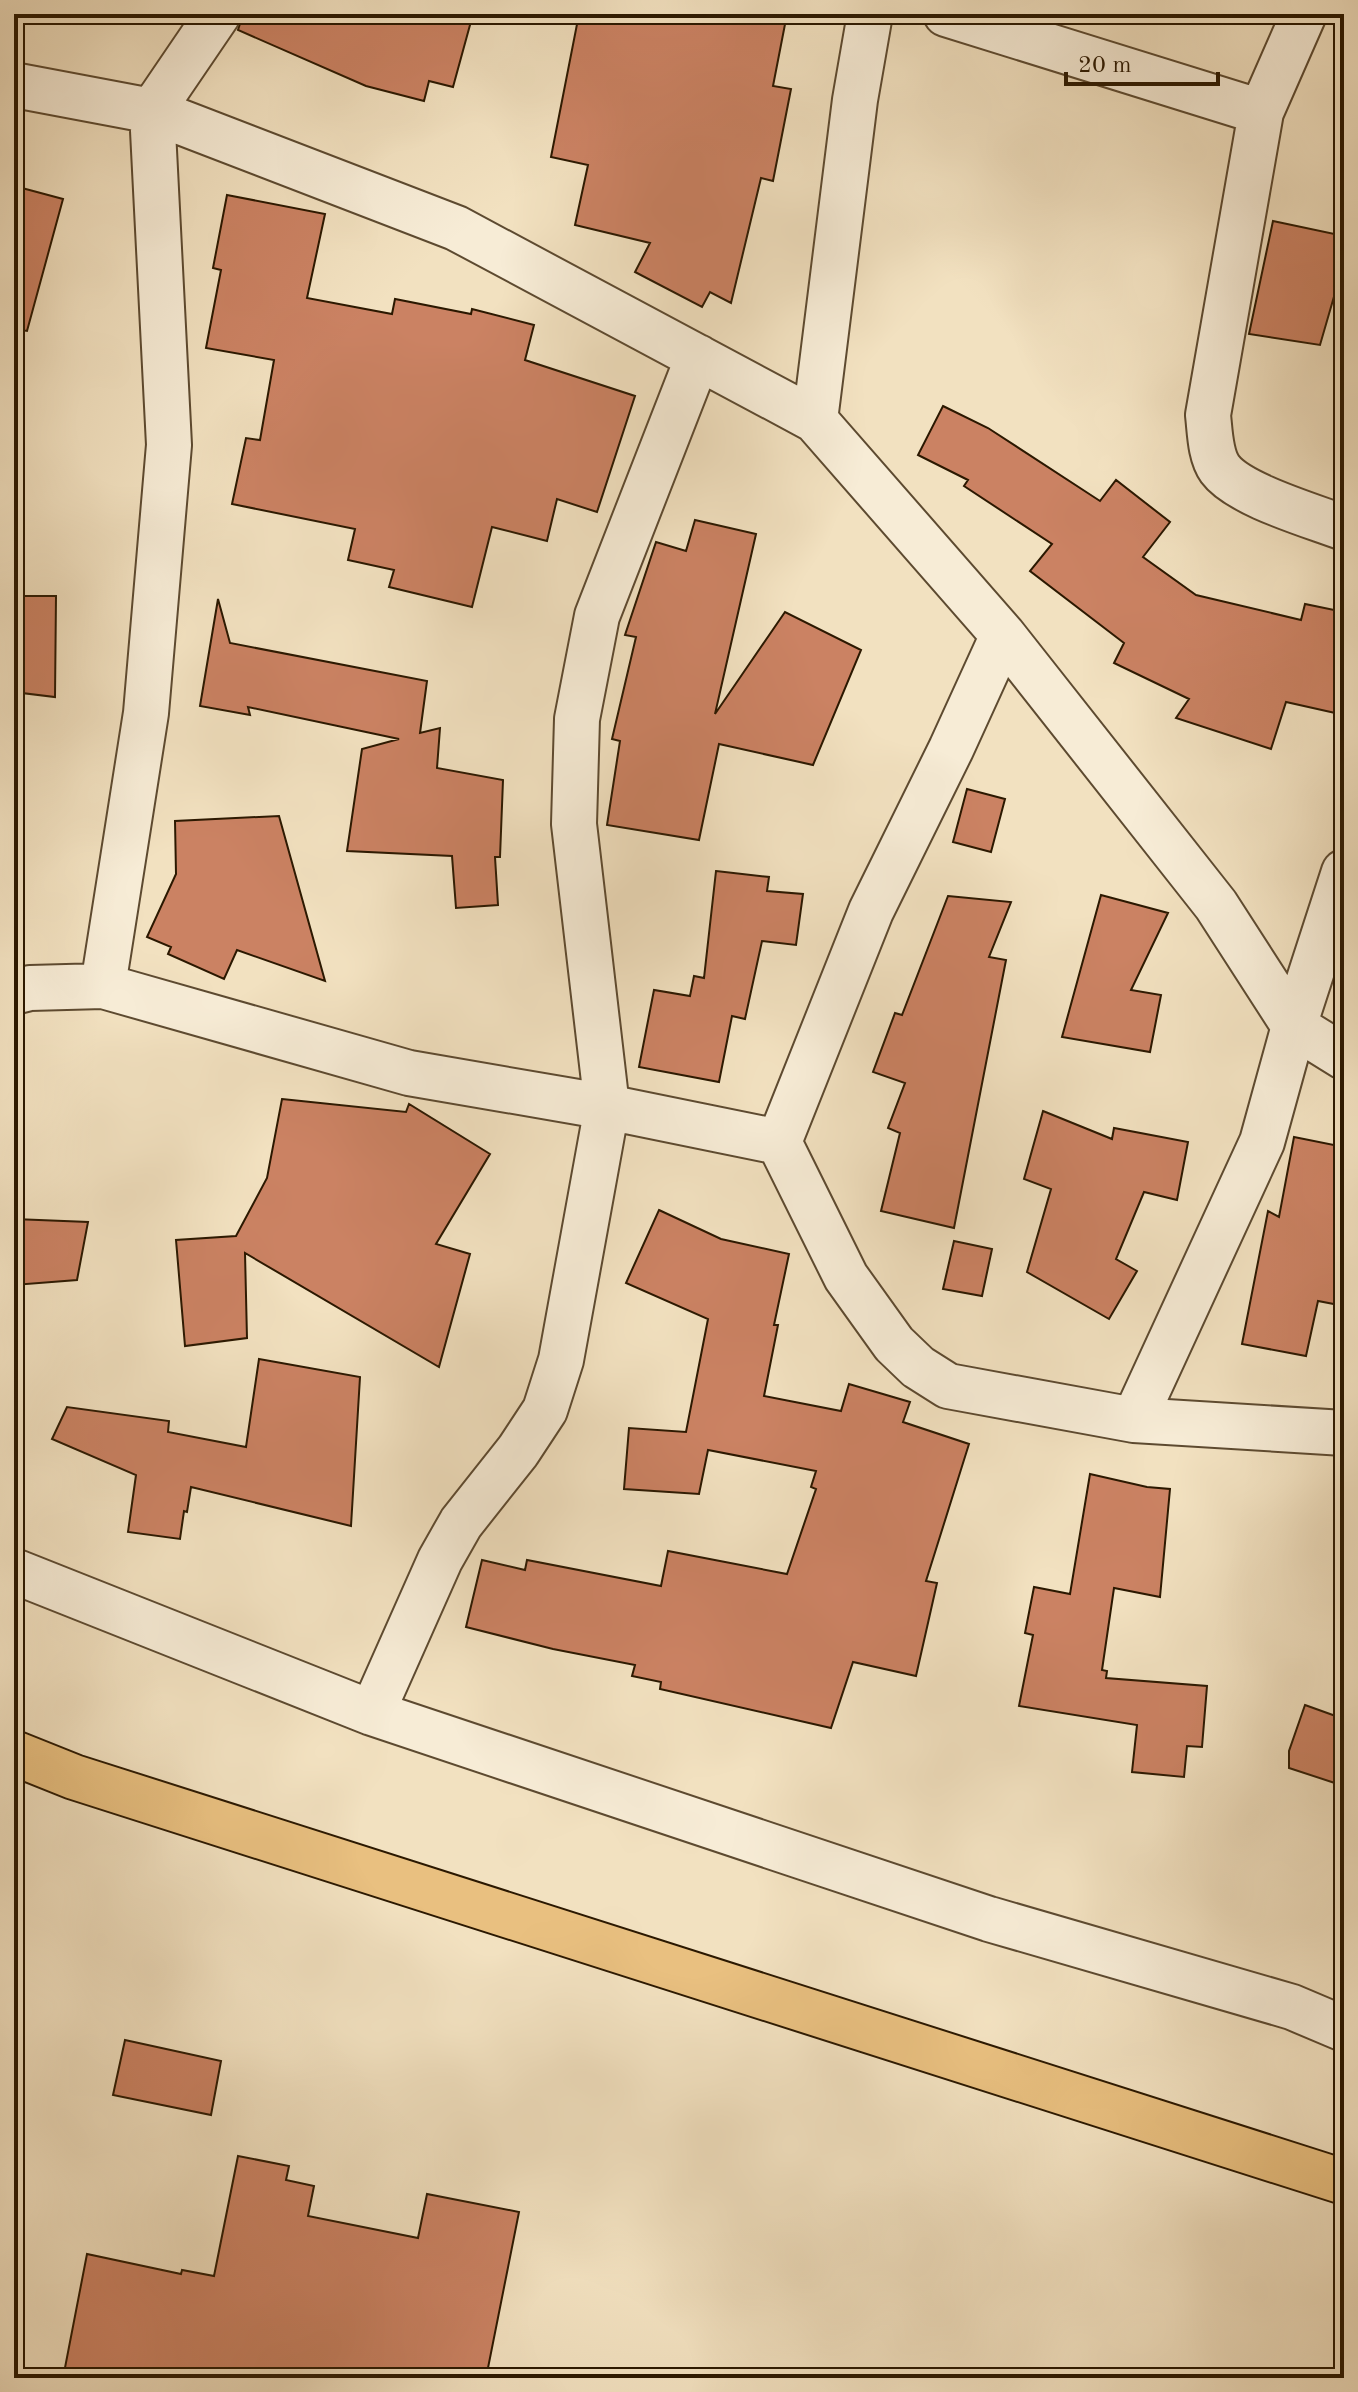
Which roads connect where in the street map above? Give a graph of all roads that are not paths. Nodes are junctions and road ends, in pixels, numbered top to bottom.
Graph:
1 (218, 14) edge
2 (870, 14) edge
3 (946, 14) edge
4 (1304, 14) edge
5 (14, 85) edge
6 (152, 111) junction
7 (1261, 112) junction
8 (698, 357) junction
9 (815, 420) junction
10 (1344, 528) edge
11 (1003, 635) junction
12 (1344, 872) edge
13 (103, 986) junction
14 (14, 992) edge
15 (1294, 1026) junction
16 (1344, 1057) edge
17 (607, 1107) junction
18 (779, 1142) junction
19 (1134, 1420) junction
20 (1344, 1433) edge
21 (14, 1571) edge
22 (372, 1713) junction
23 (14, 1753) edge
24 (1344, 2029) edge
25 (1344, 2182) edge

1 - 6 street
2 - 9 street
3 - 7 street
4 - 7 street
5 - 6 street
6 - 8 street
6 - 13 street
7 - 10 street
8 - 9 street
8 - 17 street
9 - 11 street
11 - 15 street
11 - 18 street
12 - 15 street
13 - 14 street
13 - 17 street
15 - 16 street
15 - 19 street
17 - 18 street
17 - 22 street
18 - 19 street
19 - 20 street
21 - 22 street
22 - 24 street
23 - 25 main road

